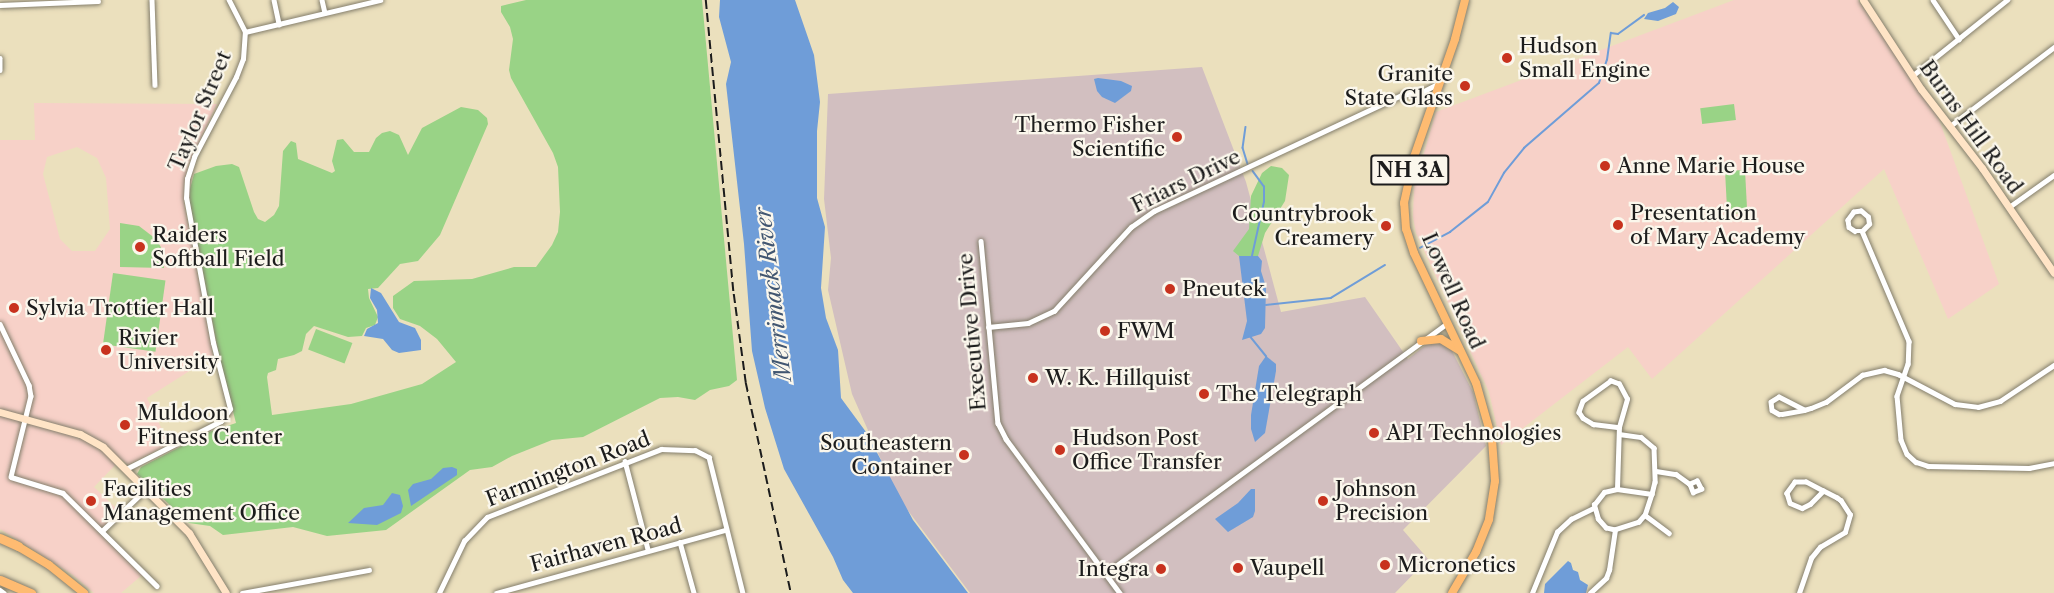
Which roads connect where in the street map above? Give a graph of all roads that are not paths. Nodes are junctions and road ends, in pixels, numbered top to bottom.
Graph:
1 (152, 0) edge
2 (230, 0) edge
3 (274, 0) edge
4 (322, 0) edge
5 (380, 0) edge
6 (1465, 0) edge
7 (1863, 0) edge
8 (1933, 0) edge
9 (2007, 0) edge
10 (98, 1) edge
11 (0, 5) edge
12 (325, 13) junction
13 (279, 24) junction
14 (245, 32) junction
15 (1959, 39) junction
16 (2054, 47) edge
17 (0, 58) edge
18 (0, 70) edge
19 (1912, 76) junction
20 (1438, 84) junction
21 (155, 85) dead end
22 (1422, 92) junction
23 (1432, 100) junction
24 (1950, 126) junction
25 (2054, 176) edge
26 (2009, 207) junction
27 (1862, 231) junction
28 (981, 241) dead end
29 (2054, 273) edge
30 (1448, 323) junction
31 (0, 324) edge
32 (988, 327) junction
33 (1421, 341) junction
34 (1462, 353) junction
35 (2054, 365) edge
36 (1904, 377) junction
37 (1804, 410) junction
38 (0, 412) edge
39 (26, 418) junction
40 (1619, 427) junction
41 (1619, 434) junction
42 (626, 461) junction
43 (2054, 463) edge
44 (126, 469) junction
45 (1656, 471) junction
46 (1690, 484) dead end
47 (146, 489) junction
48 (1617, 489) junction
49 (1823, 491) junction
50 (1652, 494) junction
51 (1594, 508) junction
52 (1645, 515) junction
53 (725, 530) junction
54 (1615, 530) junction
55 (102, 531) junction
56 (1669, 533) dead end
57 (0, 537) edge
58 (680, 542) junction
59 (18, 546) joint
60 (648, 549) junction
61 (369, 570) dead end
62 (1106, 573) junction
63 (0, 576) edge
64 (0, 580) edge
65 (157, 586) dead end
66 (0, 590) edge
67 (4, 593) edge
68 (31, 593) edge
69 (84, 593) edge
70 (226, 593) edge
71 (242, 593) edge
72 (439, 593) edge
73 (496, 593) edge
74 (694, 593) edge
75 (742, 593) edge
76 (1120, 593) edge
77 (1452, 593) edge
78 (1532, 593) edge
79 (1590, 593) edge
80 (1799, 593) edge

1 - 21 street
2 - 14 street, Taylor Street
3 - 13 street
4 - 12 street
5 - 12 street
6 - 20 main road, Lowell Road / NH 3A
7 - 19 street, Burns Hill Road
8 - 15 street
9 - 15 street
10 - 11 street
12 - 13 street
13 - 14 street
14 - 44 street, Taylor Street
15 - 19 street
16 - 24 street
17 - 18 street
19 - 24 street, Burns Hill Road
20 - 22 street, Friars Drive
20 - 23 main road, Lowell Road / NH 3A
22 - 23 street
22 - 32 street, Friars Drive
23 - 30 main road, Lowell Road / NH 3A
24 - 26 street, Burns Hill Road
25 - 26 street
26 - 29 street, Burns Hill Road
27 - 27 street
27 - 36 street
28 - 32 street, Executive Drive
30 - 33 street
30 - 34 main road, Lowell Road / NH 3A
31 - 39 street
32 - 62 street, Executive Drive
33 - 34 main road
33 - 62 street
34 - 77 main road, Lowell Road / NH 3A
35 - 36 street
36 - 37 street
36 - 43 street
37 - 37 street
38 - 39 street
39 - 44 street
39 - 55 street
40 - 40 street
40 - 41 street
41 - 45 street
41 - 48 street
42 - 53 street, Farmington Road
42 - 60 street
42 - 72 street, Farmington Road
44 - 47 street
45 - 46 street
45 - 50 street
47 - 55 street
47 - 70 street
48 - 50 street
48 - 51 street
49 - 49 street
49 - 80 street
50 - 52 street
51 - 54 street
51 - 78 street
52 - 54 street
52 - 56 street
53 - 58 street, Fairhaven Road
53 - 75 street
54 - 79 street
55 - 65 street
57 - 59 highway
58 - 60 street, Fairhaven Road
58 - 74 street
59 - 69 main road
60 - 73 street, Fairhaven Road
61 - 71 street
62 - 76 street, Executive Drive
63 - 68 main road
64 - 68 highway
66 - 67 street

